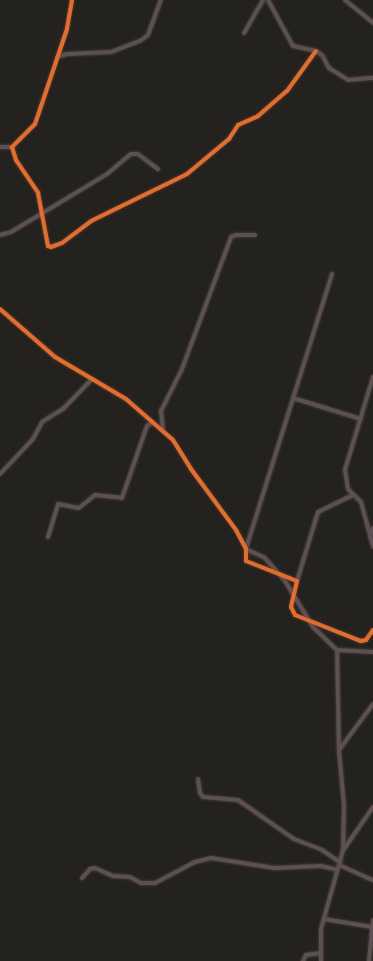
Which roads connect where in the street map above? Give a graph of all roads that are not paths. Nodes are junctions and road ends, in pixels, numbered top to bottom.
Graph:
1 (72, 0) edge
2 (161, 0) edge
3 (263, 0) edge
4 (268, 0) edge
5 (345, 0) edge
6 (373, 22) edge
7 (244, 33) dead end
8 (316, 51) junction
9 (57, 57) junction
10 (373, 78) edge
11 (0, 147) edge
12 (12, 147) junction
13 (158, 169) dead end
14 (41, 213) junction
15 (0, 235) edge
16 (255, 235) dead end
17 (332, 274) dead end
18 (0, 309) edge
19 (373, 377) edge
20 (92, 379) junction
21 (293, 398) junction
22 (361, 419) junction
23 (153, 422) junction
24 (163, 431) junction
25 (0, 474) edge
26 (353, 495) junction
27 (373, 528) edge
28 (48, 537) dead end
29 (370, 537) junction
30 (373, 546) edge
31 (246, 549) junction
32 (278, 573) junction
33 (297, 581) junction
34 (294, 595) junction
35 (311, 622) junction
36 (373, 630) edge
37 (337, 650) junction
38 (373, 652) edge
39 (373, 704) edge
40 (339, 751) junction
41 (198, 779) dead end
42 (373, 807) edge
43 (343, 850) junction
44 (339, 866) junction
45 (82, 878) dead end
46 (373, 880) edge
47 (324, 918) junction
48 (373, 920) edge
49 (372, 927) edge
50 (321, 953) junction
51 (303, 961) edge
52 (320, 961) edge
53 (370, 961) edge

1 - 9 street
2 - 9 street
3 - 7 street
4 - 8 street
5 - 6 street
8 - 10 street
8 - 14 street
9 - 12 street
11 - 12 street
12 - 14 street
13 - 14 street
14 - 15 street
16 - 24 street
17 - 21 street
18 - 20 street
19 - 22 street
20 - 23 street
20 - 25 street
21 - 22 street
21 - 31 street
22 - 26 street
23 - 24 street
23 - 28 street
24 - 31 street
26 - 29 street
26 - 33 street
27 - 29 street
29 - 30 street
31 - 32 street
31 - 32 street
32 - 33 street
32 - 34 street
33 - 34 street
34 - 35 street
34 - 35 street
35 - 36 street
35 - 37 street
37 - 38 street
37 - 40 street
39 - 40 street
40 - 43 street
41 - 44 street
42 - 43 street
43 - 44 street
44 - 45 street
44 - 46 street
44 - 47 street
47 - 49 street
47 - 50 street
48 - 49 street
49 - 53 street
50 - 51 street
50 - 52 street

